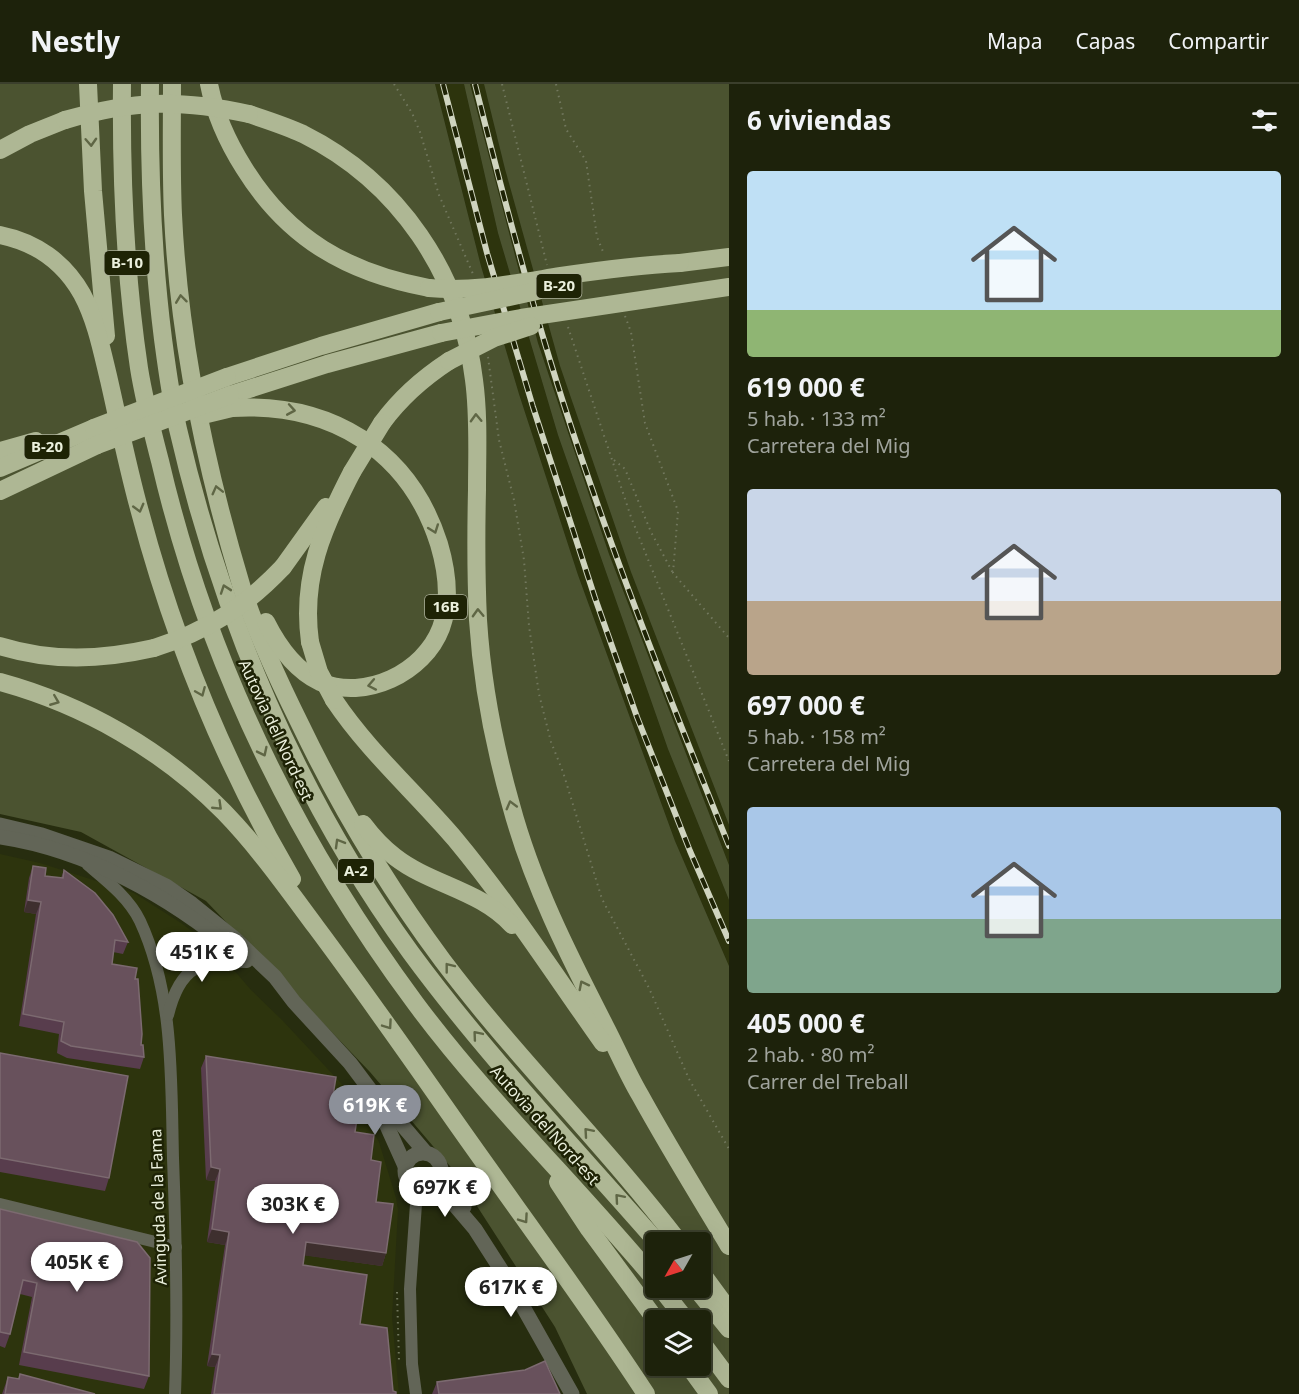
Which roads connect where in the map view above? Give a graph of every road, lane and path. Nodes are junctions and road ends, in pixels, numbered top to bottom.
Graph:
1 (88, 84) edge
2 (122, 84) edge
3 (150, 84) edge
4 (172, 84) edge
5 (209, 84) edge
6 (502, 84) edge
7 (556, 84) edge
8 (0, 150) edge
9 (0, 235) edge
10 (729, 257) edge
11 (605, 258) dead end
12 (680, 263) junction
13 (550, 272) dead end
14 (729, 286) edge
15 (616, 308) junction
16 (568, 327) dead end
17 (231, 385) junction
18 (177, 428) joint
19 (154, 440) joint
20 (100, 441) junction
21 (0, 451) edge
22 (612, 458) junction
23 (0, 468) edge
24 (350, 471) junction
25 (0, 491) edge
26 (232, 547) junction
27 (673, 573) junction
28 (529, 626) dead end
29 (729, 638) edge
30 (0, 646) edge
31 (0, 682) edge
32 (315, 755) junction
33 (729, 761) edge
34 (0, 825) edge
35 (0, 837) edge
36 (82, 861) junction
37 (248, 962) junction
38 (354, 977) junction
39 (558, 978) junction
40 (294, 1002) junction
41 (166, 1019) junction
42 (639, 1094) junction
43 (374, 1095) junction
44 (532, 1140) junction
45 (729, 1149) edge
46 (426, 1153) junction
47 (405, 1166) junction
48 (441, 1170) junction
49 (427, 1188) junction
50 (0, 1204) edge
51 (475, 1228) junction
52 (648, 1232) edge
53 (671, 1232) edge
54 (729, 1246) edge
55 (176, 1247) junction
56 (645, 1268) edge
57 (711, 1286) edge
58 (669, 1298) edge
59 (704, 1298) edge
60 (649, 1310) edge
61 (678, 1310) edge
62 (729, 1310) edge
63 (729, 1329) edge
64 (711, 1355) edge
65 (696, 1376) edge
66 (729, 1379) edge
67 (175, 1394) edge
68 (417, 1394) edge
69 (572, 1394) edge
70 (648, 1394) edge
71 (709, 1394) edge

1 -> 20 highway
2 - 19 highway, Autovia del Nord-est / B-10
3 - 18 highway, Autovia del Nord-est / B-10
26 -> 4 highway
5 - 12 highway, bridge
6 - 13 path
7 - 11 path
42 -> 8 highway, bridge
9 - 20 highway
10 - 12 highway, B-20
12 - 17 highway, B-20, bridge
14 - 15 highway, B-20, bridge
15 - 17 highway, B-20, bridge
15 - 24 highway, bridge
15 - 27 path
16 - 22 path
17 - 20 highway, B-20, bridge
17 - 20 highway, 16B, bridge
17 -> 26 highway, 16B
52 -> 18 highway, Autovia del Nord-est / A-2
19 -> 44 highway, Autovia del Nord-est / A-2
20 - 21 highway
20 - 23 highway, B-20
20 - 25 highway, B-20
20 -> 38 highway
22 - 27 path
22 - 33 path
24 - 30 highway, bridge
24 - 39 highway, bridge
26 - 32 highway
27 - 29 path
28 - 45 path
31 -> 38 highway
32 - 39 highway
53 -> 32 highway
34 - 40 street
35 - 36 street
36 - 37 street
36 - 41 street, Avinguda de la Fama
37 - 40 street
37 - 41 street
38 -> 70 highway
39 - 42 highway
40 - 43 street
41 - 55 street, Avinguda de la Fama
42 - 54 highway
43 - 46 street
43 - 47 street
44 - 56 highway, Autovia del Nord-est / A-2
44 - 60 highway
46 - 47 street
46 - 48 street
47 - 49 street
48 - 49 street
48 - 51 street
49 - 51 street
49 - 68 street
50 - 55 street
51 - 69 street
55 - 67 street, Avinguda de la Fama
57 - 62 highway
58 - 61 highway
59 - 63 highway
64 - 66 highway
65 - 71 highway

